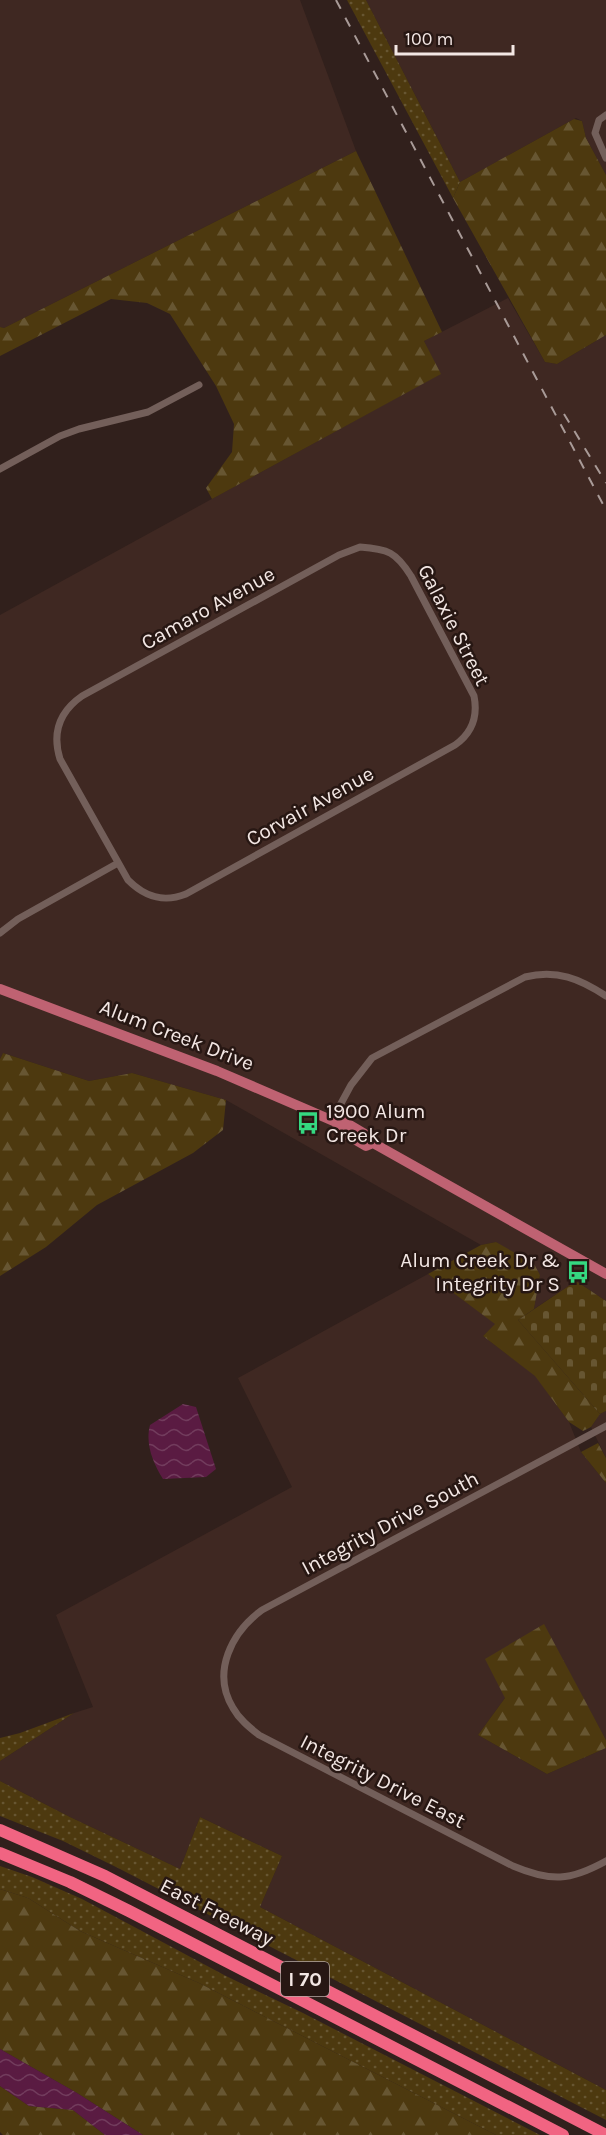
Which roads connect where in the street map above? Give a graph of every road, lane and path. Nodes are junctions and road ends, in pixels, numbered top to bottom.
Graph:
1 (606, 115) edge
2 (606, 158) edge
3 (199, 385) dead end
4 (0, 469) edge
5 (384, 549) joint
6 (472, 726) joint
7 (118, 863) junction
8 (0, 933) edge
9 (0, 989) edge
10 (606, 996) edge
11 (335, 1122) junction
12 (606, 1274) edge
13 (606, 1426) edge
14 (224, 1679) joint
15 (0, 1830) edge
16 (0, 1853) edge
17 (606, 1861) edge
18 (606, 2134) edge
19 (563, 2135) edge

1 - 2 street
3 - 4 street
5 - 6 street, Galaxie Street
5 - 7 street, Camaro Avenue
6 - 7 street, Corvair Avenue
7 - 8 street
9 - 11 main road, Alum Creek Drive
10 - 11 street
11 - 12 main road, Alum Creek Drive
13 - 14 street, Integrity Drive South
14 - 17 street, Integrity Drive East
15 - 18 highway, East Freeway / I 70
16 - 19 highway, East Freeway / I 70

